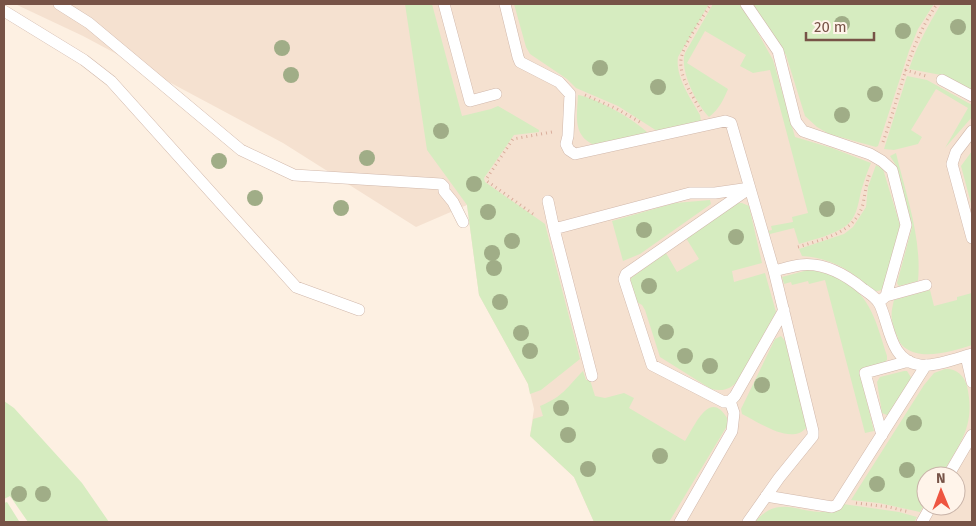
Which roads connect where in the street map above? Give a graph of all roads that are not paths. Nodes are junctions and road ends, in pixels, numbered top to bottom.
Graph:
1 (59, 4) edge
2 (444, 4) edge
3 (504, 4) edge
4 (746, 4) edge
5 (4, 11) edge
6 (942, 80) road end
7 (496, 94) dead end
8 (972, 96) edge
9 (972, 131) edge
10 (750, 188) junction
11 (548, 201) dead end
12 (463, 222) dead end
13 (553, 227) junction
14 (972, 238) edge
15 (774, 271) junction
16 (926, 285) dead end
17 (882, 299) junction
18 (359, 310) dead end
19 (784, 310) junction
20 (969, 355) edge
21 (909, 361) junction
22 (926, 365) junction
23 (592, 376) dead end
24 (972, 382) edge
25 (730, 401) junction
26 (882, 435) junction
27 (972, 435) edge
28 (954, 466) edge
29 (766, 496) junction
30 (680, 522) edge
31 (748, 522) edge

1 - 12 lane
2 - 7 lane
3 - 10 lane
4 - 17 lane
5 - 18 lane
6 - 8 lane
9 - 14 lane
10 - 13 lane
10 - 15 lane
10 - 25 lane
11 - 13 lane
13 - 23 lane
15 - 17 lane
15 - 19 lane
16 - 17 lane
17 - 21 lane
19 - 25 lane
19 - 29 lane
20 - 22 lane
20 - 24 lane
21 - 22 lane
21 - 26 lane
22 - 26 lane
25 - 30 lane
26 - 29 lane
27 - 28 lane
29 - 31 lane

